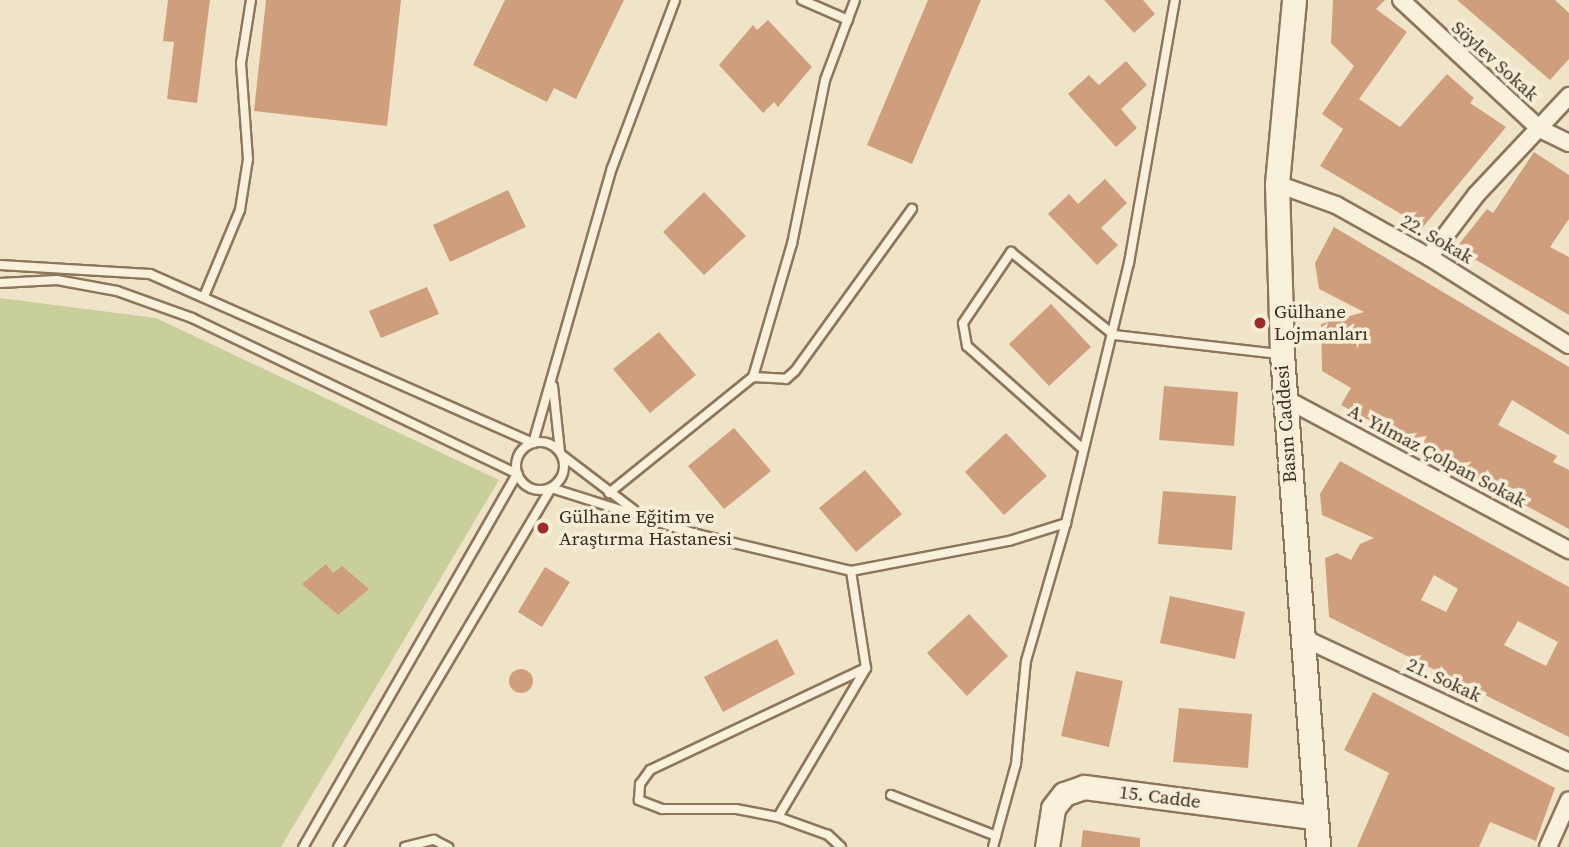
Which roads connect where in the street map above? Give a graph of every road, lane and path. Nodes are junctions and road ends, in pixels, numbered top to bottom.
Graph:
1 (251, 0) edge
2 (675, 0) edge
3 (802, 0) edge
4 (855, 0) edge
5 (1175, 0) edge
6 (1294, 0) edge
7 (1401, 0) edge
8 (848, 20) junction
9 (1569, 96) edge
10 (1540, 129) junction
11 (1569, 143) edge
12 (1277, 184) junction
13 (912, 209) dead end
14 (1429, 257) junction
15 (0, 265) edge
16 (0, 283) edge
17 (205, 294) junction
18 (1114, 335) junction
19 (1569, 345) edge
20 (1282, 354) junction
21 (753, 377) junction
22 (553, 383) junction
23 (1286, 399) junction
24 (533, 443) junction
25 (1083, 449) junction
26 (560, 453) junction
27 (517, 474) junction
28 (551, 488) junction
29 (609, 493) junction
30 (648, 519) junction
31 (1066, 523) junction
32 (1569, 550) edge
33 (851, 571) junction
34 (1301, 636) junction
35 (866, 668) junction
36 (1569, 762) edge
37 (891, 795) dead end
38 (1569, 800) edge
39 (778, 817) junction
40 (1313, 817) junction
41 (996, 836) junction
42 (303, 847) edge
43 (338, 847) edge
44 (405, 847) edge
45 (448, 847) edge
46 (841, 847) edge
47 (993, 847) edge
48 (1047, 847) edge
49 (1318, 847) edge
50 (1548, 847) edge

1 - 17 lane
2 - 22 lane
3 - 8 lane
4 - 8 lane
5 - 18 lane
6 - 12 street, Basın Caddesi
7 - 10 street, Söylev Sokak
8 - 21 lane
9 - 10 street
10 - 11 street, Söylev Sokak
10 - 14 street
12 - 14 street, 22. Sokak
12 - 20 street, Basın Caddesi
13 - 21 lane
14 - 19 street, 22. Sokak
15 - 17 lane
16 - 27 lane
17 - 24 lane
18 - 20 lane
18 - 25 lane
18 - 25 lane
20 - 23 street, Basın Caddesi
21 - 29 lane
22 - 24 lane
22 - 26 lane
23 - 32 street, A. Yılmaz Çolpan Sokak
23 - 34 street, Basın Caddesi
24 - 26 lane
24 - 27 lane
25 - 31 lane
26 - 28 lane
26 - 29 lane
27 - 28 lane
27 - 42 lane
28 - 30 lane
28 - 43 lane
29 - 30 lane
30 - 33 lane
31 - 33 lane
31 - 41 lane
33 - 35 lane
34 - 36 street, 21. Sokak
34 - 40 street, Basın Caddesi
35 - 39 lane
35 - 39 lane
37 - 41 lane
38 - 50 street
39 - 46 lane
40 - 48 street, 15. Cadde
40 - 49 street, Basın Caddesi
41 - 47 lane
44 - 45 lane

